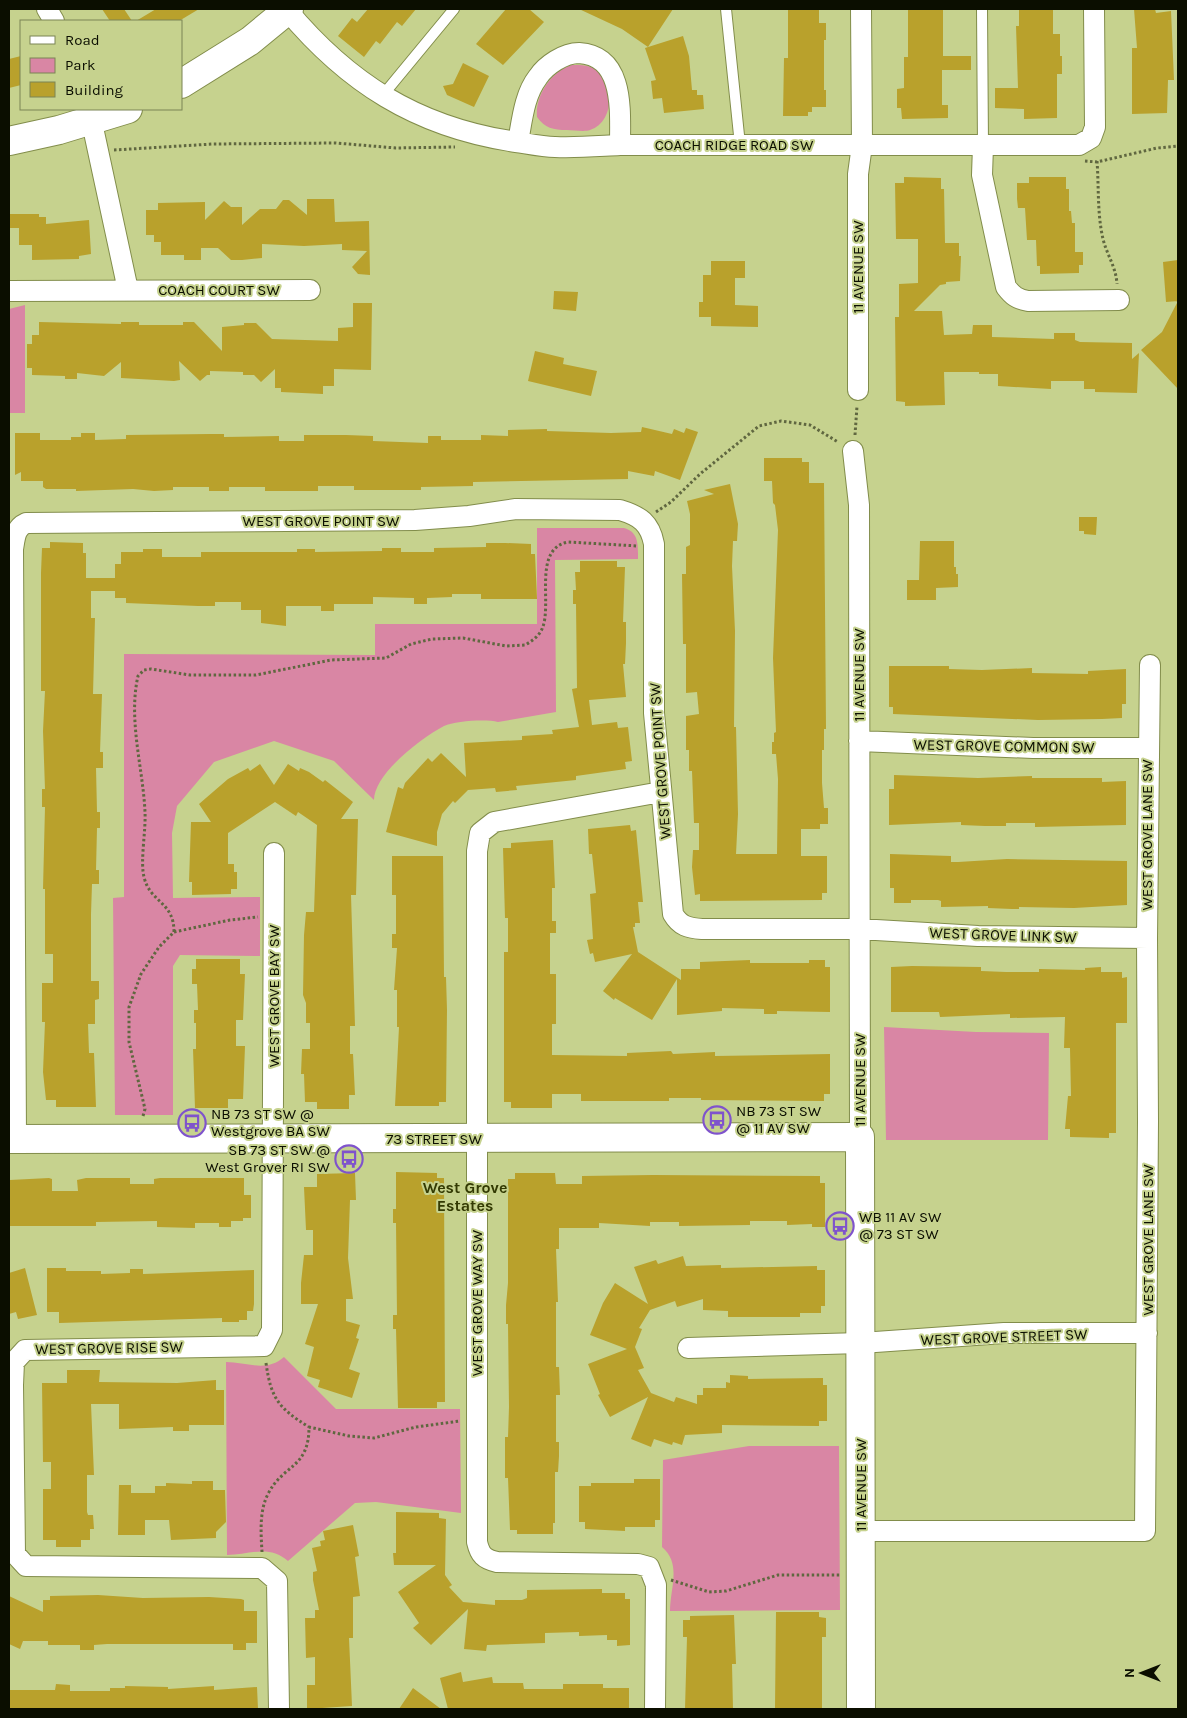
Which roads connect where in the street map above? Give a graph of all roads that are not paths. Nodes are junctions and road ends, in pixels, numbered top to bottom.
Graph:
1 (47, 9) edge
2 (454, 9) edge
3 (726, 9) edge
4 (861, 9) edge
5 (982, 9) edge
6 (1094, 9) edge
7 (288, 10) edge
8 (53, 20) edge
9 (182, 83) edge
10 (383, 96) junction
11 (122, 110) edge
12 (91, 115) edge
13 (9, 141) edge
14 (518, 142) junction
15 (620, 145) junction
16 (740, 145) junction
17 (862, 145) junction
18 (983, 146) junction
19 (128, 290) junction
20 (310, 290) dead end
21 (9, 291) edge
22 (1119, 300) road end
23 (858, 390) road end
24 (854, 451) road end
25 (1150, 665) dead end
26 (859, 742) junction
27 (1148, 748) junction
28 (661, 792) junction
29 (274, 852) dead end
30 (859, 929) junction
31 (1146, 938) junction
32 (860, 1137) junction
33 (12, 1139) edge
34 (478, 1139) junction
35 (274, 1140) junction
36 (1147, 1333) junction
37 (861, 1343) junction
38 (688, 1348) dead end
39 (861, 1530) junction
40 (279, 1709) edge
41 (654, 1709) edge
42 (861, 1709) edge

1 - 8 street
2 - 10 lane
3 - 16 lane
4 - 17 street, 11 AVENUE SW
5 - 18 lane
6 - 18 street, COACH RIDGE ROAD SW
7 - 9 street
7 - 10 street, COACH RIDGE ROAD SW
10 - 14 street, COACH RIDGE ROAD SW
11 - 12 street
12 - 13 street
12 - 19 street
14 - 15 street, COACH RIDGE ROAD SW
14 - 15 street
15 - 16 street, COACH RIDGE ROAD SW
16 - 17 street, COACH RIDGE ROAD SW
17 - 18 street, COACH RIDGE ROAD SW
17 - 23 street, 11 AVENUE SW
18 - 22 street
19 - 20 street, COACH COURT SW
19 - 21 street, COACH COURT SW
24 - 26 street, 11 AVENUE SW
25 - 27 street, WEST GROVE LANE SW
26 - 27 street, WEST GROVE COMMON SW
26 - 30 street, 11 AVENUE SW
27 - 31 street, WEST GROVE LANE SW
28 - 30 street, WEST GROVE POINT SW
28 - 33 street, WEST GROVE POINT SW
28 - 34 street, WEST GROVE WAY SW
29 - 35 street, WEST GROVE BAY SW
30 - 31 street, WEST GROVE LINK SW
30 - 32 street, 11 AVENUE SW
31 - 36 street, WEST GROVE LANE SW
32 - 34 street, 73 STREET SW
32 - 37 street, 11 AVENUE SW
33 - 35 street, 73 STREET SW
34 - 35 street, 73 STREET SW
34 - 41 street, WEST GROVE WAY SW
35 - 40 street, WEST GROVE RISE SW
36 - 37 street, WEST GROVE STREET SW
36 - 39 street, WEST GROVE LANE SW
37 - 38 street, WEST GROVE STREET SW
37 - 39 street, 11 AVENUE SW
39 - 42 street, 11 AVENUE SW

